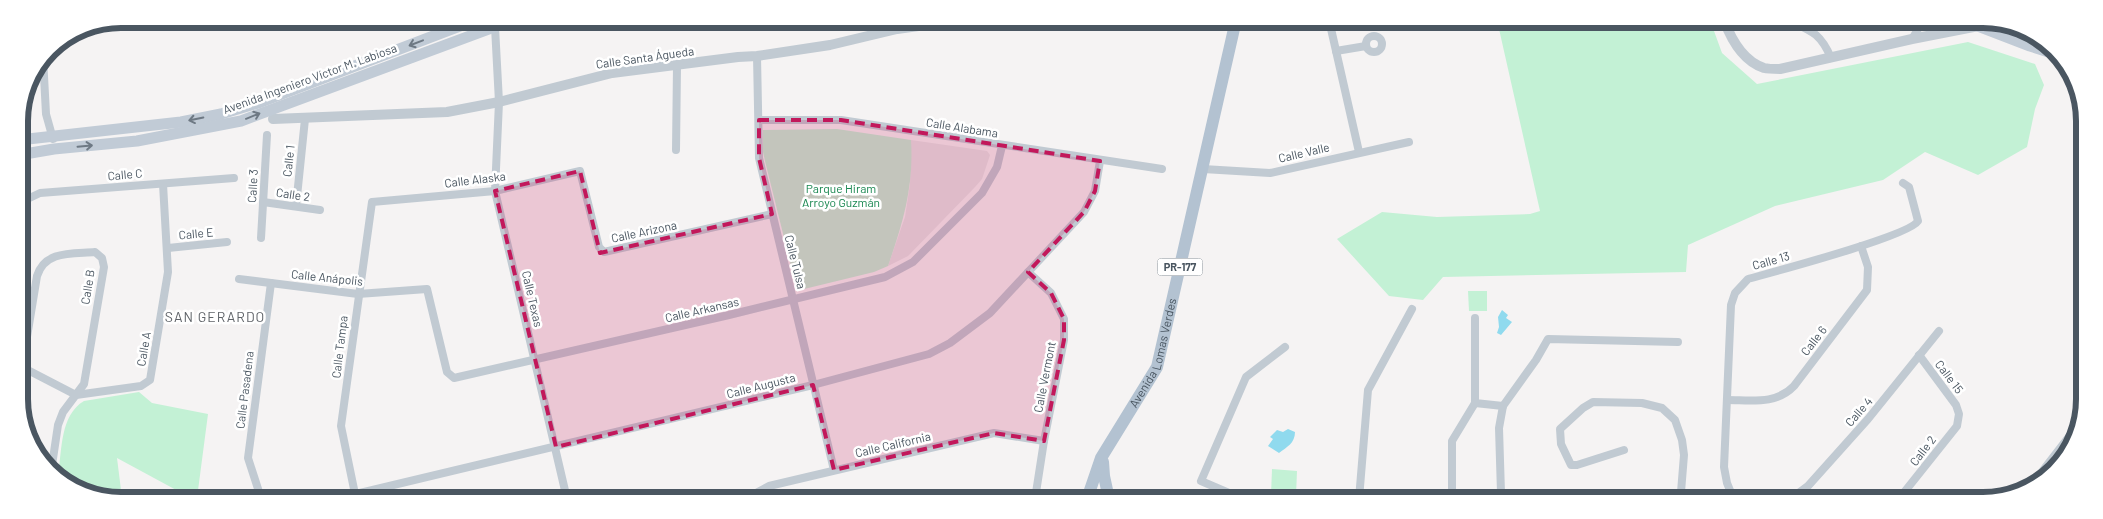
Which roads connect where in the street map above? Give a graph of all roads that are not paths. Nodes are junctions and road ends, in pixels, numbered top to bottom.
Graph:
1 (454, 28) edge
2 (483, 28) edge
3 (496, 28) edge
4 (904, 28) edge
5 (1234, 28) edge
6 (1331, 28) edge
7 (1727, 28) edge
8 (1806, 28) edge
9 (1919, 28) edge
10 (1972, 28) edge
11 (1981, 28) edge
12 (1912, 39) junction
13 (1366, 46) dead end
14 (2042, 49) edge
15 (1336, 52) junction
16 (757, 56) junction
17 (1831, 58) junction
18 (677, 66) junction
19 (44, 69) edge
20 (499, 102) junction
21 (273, 119) dead end
22 (305, 119) junction
23 (759, 120) junction
24 (52, 135) junction
25 (267, 135) dead end
26 (28, 139) edge
27 (1409, 142) dead end
28 (1002, 146) junction
29 (54, 149) junction
30 (676, 150) dead end
31 (1359, 152) junction
32 (28, 154) edge
33 (1100, 161) junction
34 (1162, 169) dead end
35 (1203, 169) junction
36 (580, 171) joint
37 (234, 178) dead end
38 (1903, 183) dead end
39 (163, 184) junction
40 (495, 191) junction
41 (28, 199) edge
42 (263, 202) junction
43 (372, 202) joint
44 (296, 206) junction
45 (320, 210) dead end
46 (772, 214) junction
47 (260, 238) dead end
48 (227, 242) dead end
49 (1861, 246) junction
50 (168, 248) junction
51 (1028, 272) junction
52 (239, 279) dead end
53 (271, 283) junction
54 (412, 290) joint
55 (358, 294) junction
56 (793, 300) junction
57 (1412, 309) dead end
58 (1475, 318) dead end
59 (28, 327) edge
60 (1939, 331) dead end
61 (1678, 342) dead end
62 (1285, 347) dead end
63 (1919, 355) junction
64 (535, 361) junction
65 (28, 370) edge
66 (814, 385) junction
67 (76, 395) junction
68 (1727, 400) junction
69 (1475, 403) junction
70 (1503, 406) junction
71 (1959, 414) joint
72 (1044, 441) junction
73 (2064, 444) edge
74 (556, 447) junction
75 (1624, 450) dead end
76 (1104, 453) junction
77 (52, 461) edge
78 (2048, 464) edge
79 (834, 470) junction
80 (1090, 491) edge
81 (1107, 491) edge
82 (1224, 491) edge
83 (1359, 491) edge
84 (1452, 491) edge
85 (1501, 491) edge
86 (1681, 491) edge
87 (1731, 491) edge
88 (1801, 491) edge
89 (1905, 491) edge
90 (259, 492) edge
91 (355, 492) edge
92 (364, 492) edge
93 (565, 492) edge
94 (758, 492) edge
95 (1036, 492) edge

1 -> 24 main road, Avenida Ingeniero Víctor M. Labiosa
29 -> 2 main road, Avenida Ingeniero Víctor M. Labiosa
3 - 20 street, Calle Texas
4 - 16 street, Calle Santa Águeda
5 - 35 main road, Avenida Lomas Verdes / PR-177
6 - 15 street
7 - 17 street
8 - 17 street
9 - 12 street
10 - 12 street
11 - 14 main road
12 - 17 street
13 - 15 street
15 - 31 street
16 - 18 street, Calle Santa Águeda
16 - 23 street, Calle Tulsa
18 - 20 street, Calle Santa Águeda
18 - 30 street
19 - 24 street
20 - 22 street, Calle Santa Águeda
20 - 40 street, Calle Texas
21 - 22 street, Calle Santa Águeda
22 - 44 street, Calle 1
23 - 28 street, Calle Alabama
23 - 46 street, Calle Tulsa
24 - 26 main road, Avenida Ingeniero Víctor M. Labiosa
24 - 29 street
25 - 42 street, Calle 3
27 - 31 street, Calle Valle
28 - 33 street, Calle Alabama
28 - 56 street, Calle Arkansas
29 - 32 main road, Avenida Ingeniero Víctor M. Labiosa
31 - 35 street, Calle Valle
33 - 34 street, Calle Alabama
33 - 51 street, Calle Augusta
35 - 76 main road, Avenida Lomas Verdes / PR-177
36 - 40 street, Calle Alaska
36 - 46 street, Calle Arizona
37 - 39 street, Calle C
38 - 49 street, Calle 13
39 - 41 street, Calle C
39 - 50 street, Calle A
40 - 43 street, Calle Alaska
40 - 64 street, Calle Texas
42 - 44 street, Calle 2
42 - 47 street, Calle 3
43 - 55 street, Calle Tampa
44 - 45 street, Calle 2
46 - 56 street, Calle Tulsa
48 - 50 street, Calle E
49 - 68 street, Calle 6
49 - 68 street, Calle 13
50 - 67 street, Calle A
51 - 66 street, Calle Augusta
51 - 72 street, Calle Vermont
52 - 53 street, Calle Anápolis
53 - 55 street, Calle Anápolis
53 - 90 street, Calle Pasadena
54 - 55 street, Calle Anápolis
54 - 64 street, Calle Arkansas
55 - 91 street, Calle Tampa
56 - 64 street, Calle Arkansas
56 - 66 street, Calle Tulsa
57 - 83 street
58 - 69 street
59 - 67 street, Calle B
60 - 63 street, Calle 4
61 - 70 street
62 - 82 street
63 - 71 street, Calle 15
63 - 88 street, Calle 4
64 - 74 street, Calle Texas
65 - 67 street
66 - 74 street, Calle Augusta
66 - 79 street, Calle Tulsa
67 - 77 street
68 - 87 street, Calle 13
69 - 70 street
69 - 84 street
70 - 85 street
71 - 89 street, Calle 2
72 - 79 street, Calle California
72 - 95 street, Calle Vermont
73 - 78 street
74 - 92 street, Calle Augusta
74 - 93 street, Calle Texas
75 - 86 street
76 - 80 main road, Avenida Lomas Verdes / PR-177
76 - 81 main road
79 - 94 street, Calle California

